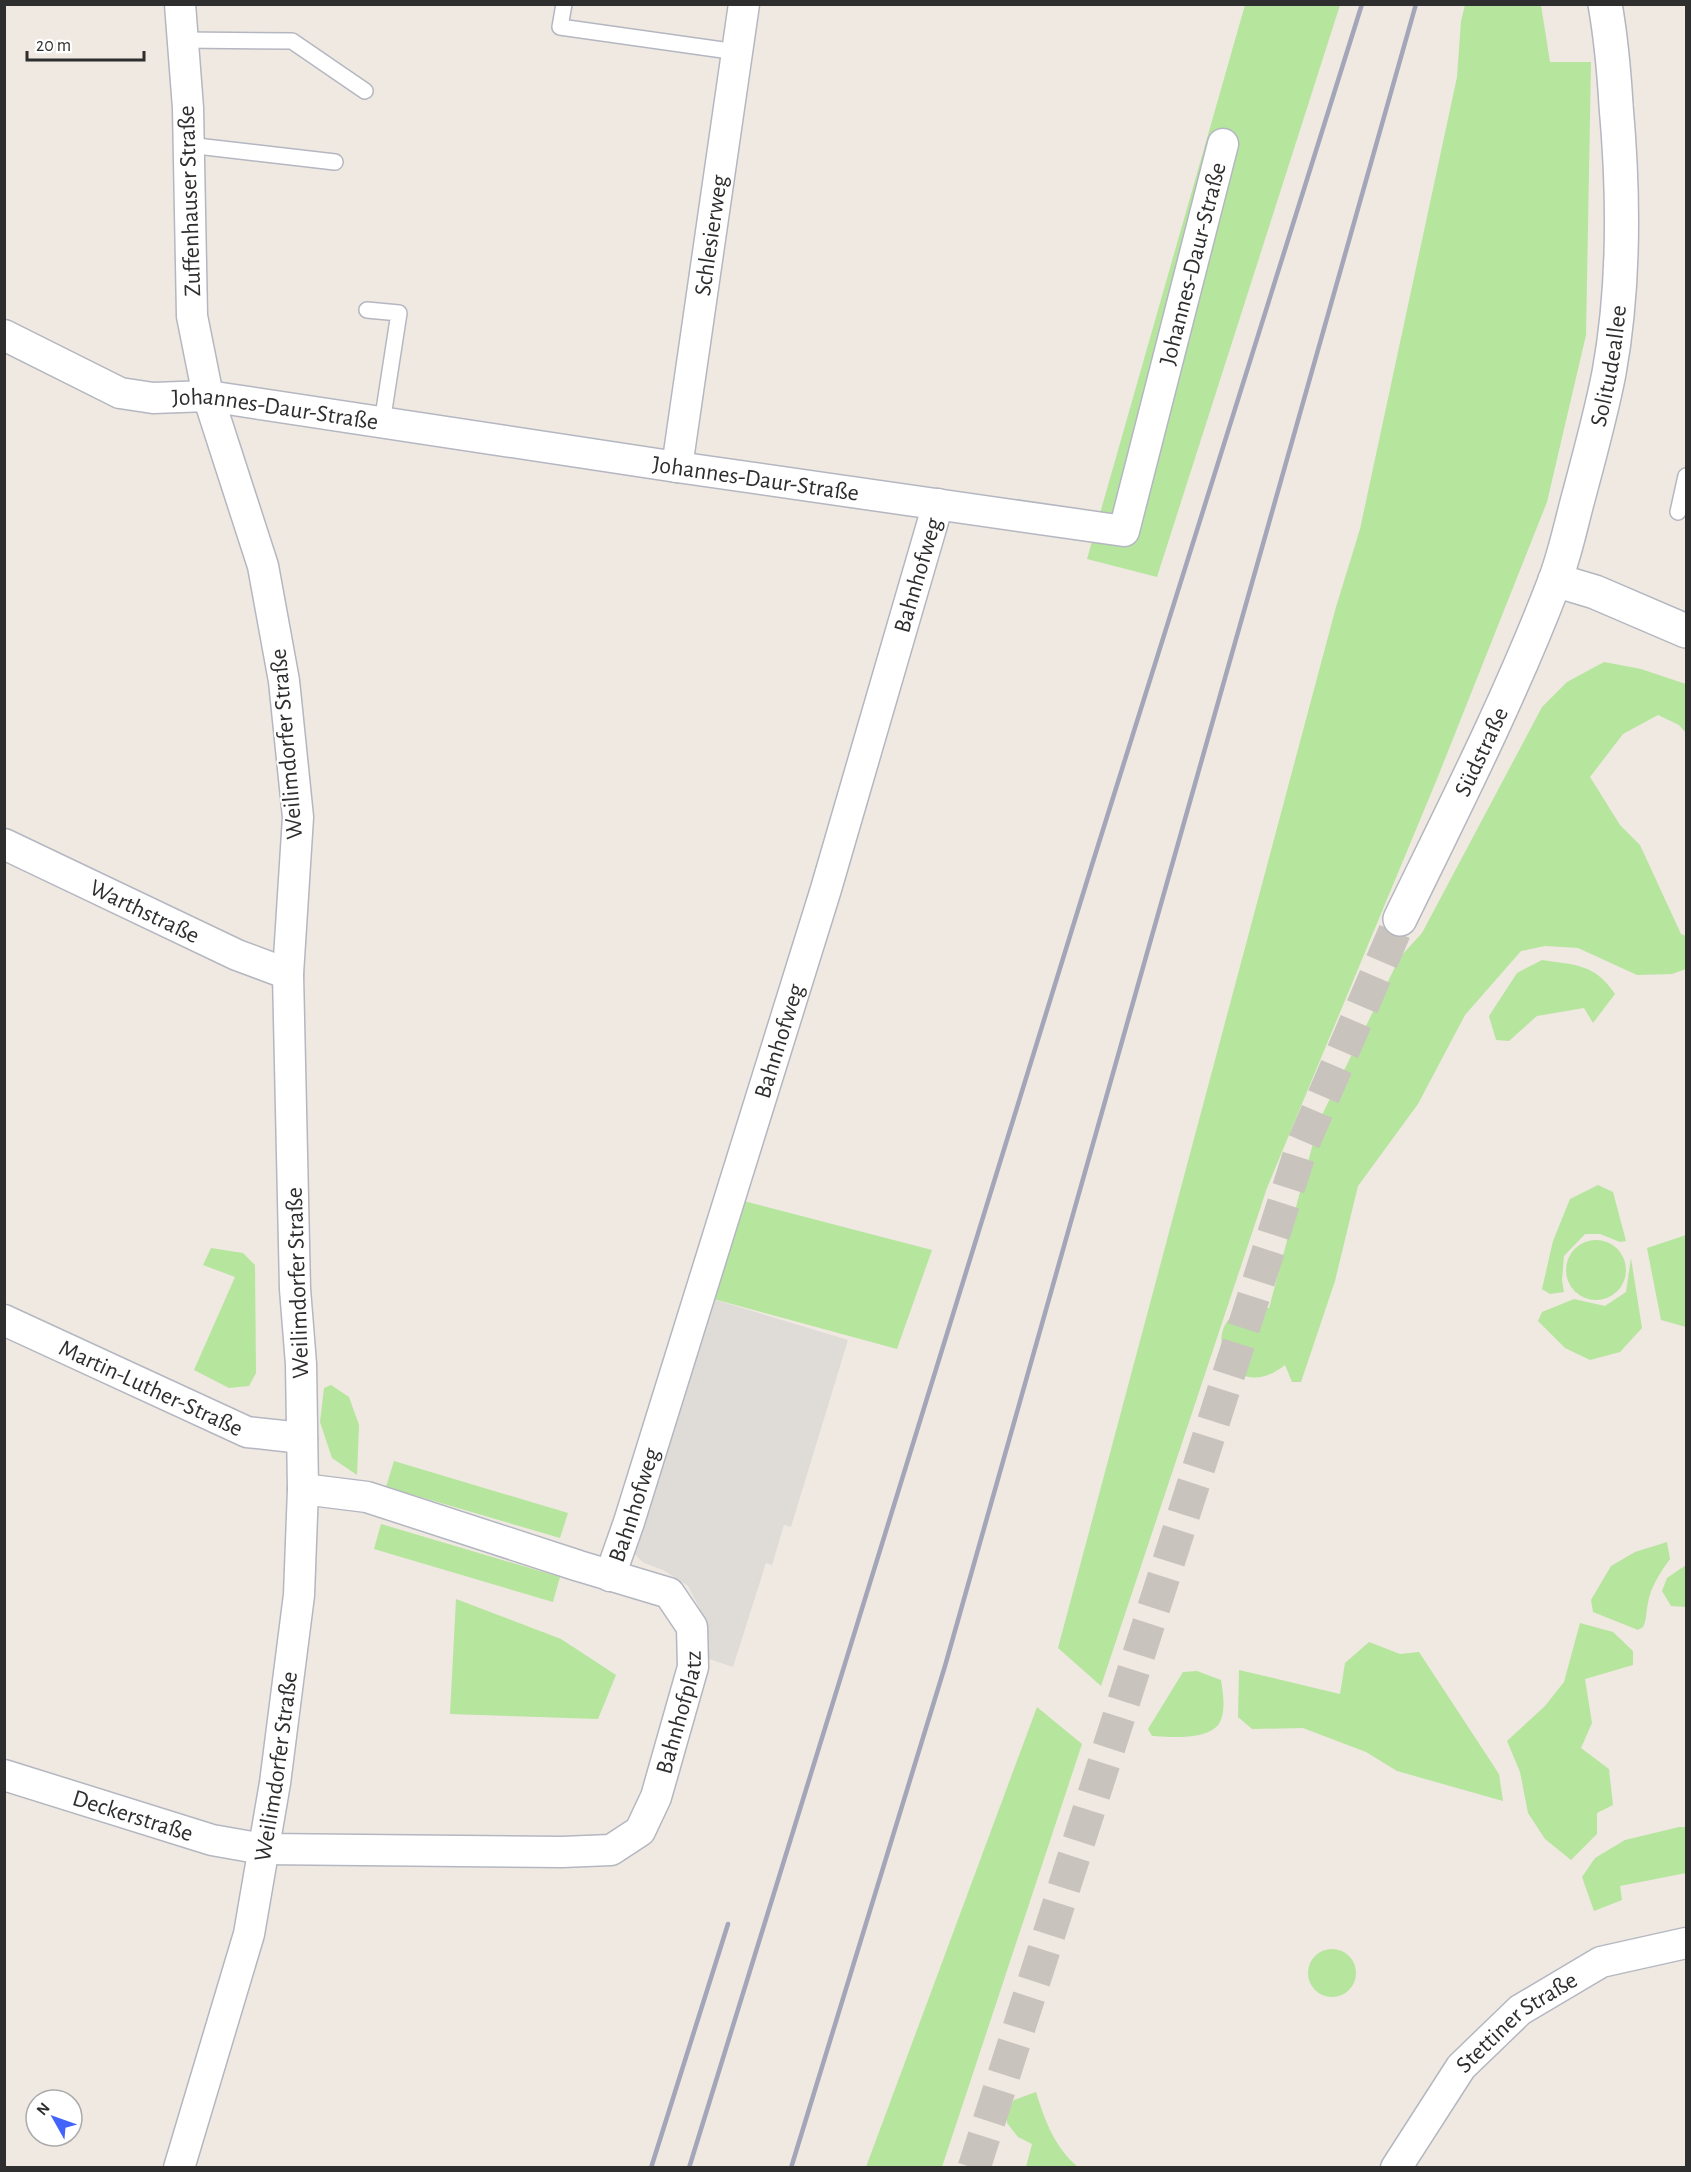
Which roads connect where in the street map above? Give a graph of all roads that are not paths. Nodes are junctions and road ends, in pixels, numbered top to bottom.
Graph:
1 (180, 4) edge
2 (564, 4) edge
3 (744, 4) edge
4 (1605, 4) edge
5 (182, 40) junction
6 (737, 52) junction
7 (365, 91) dead end
8 (1223, 144) dead end
9 (189, 145) junction
10 (335, 162) dead end
11 (367, 310) dead end
12 (4, 335) edge
13 (208, 396) junction
14 (382, 423) junction
15 (677, 467) junction
16 (1686, 476) edge
17 (938, 504) junction
18 (1678, 512) dead end
19 (1555, 580) junction
20 (1686, 631) edge
21 (4, 844) edge
22 (1400, 919) tunnel mouth
23 (288, 974) junction
24 (4, 1320) edge
25 (302, 1438) junction
26 (303, 1489) junction
27 (610, 1576) junction
28 (4, 1775) edge
29 (263, 1849) junction
30 (1686, 1943) edge
31 (179, 2168) edge
32 (1396, 2168) edge

1 - 5 street, Zuffenhauser Straße
2 - 6 lane
3 - 6 street, Schlesierweg
4 - 19 main road, Solitudeallee
5 - 7 lane
5 - 9 street, Zuffenhauser Straße
6 - 15 street, Schlesierweg
8 - 17 street, Johannes-Daur-Straße
9 - 10 lane
9 - 13 street, Zuffenhauser Straße
11 - 14 lane
12 - 13 street, Johannes-Daur-Straße
13 - 14 street, Johannes-Daur-Straße
13 - 23 street, Weilimdorfer Straße
14 - 15 street, Johannes-Daur-Straße
15 - 17 street, Johannes-Daur-Straße
16 - 18 lane
17 - 27 street, Bahnhofweg
19 - 20 main road
19 - 22 main road, Südstraße
21 - 23 street, Warthstraße
23 - 25 street, Weilimdorfer Straße
24 - 25 street, Martin-Luther-Straße
25 - 26 street, Weilimdorfer Straße
26 - 27 street, Bahnhofplatz
26 - 29 street, Weilimdorfer Straße
27 - 29 street, Bahnhofplatz
28 - 29 street, Deckerstraße
29 - 31 street, Weilimdorfer Straße
30 - 32 street, Stettiner Straße

